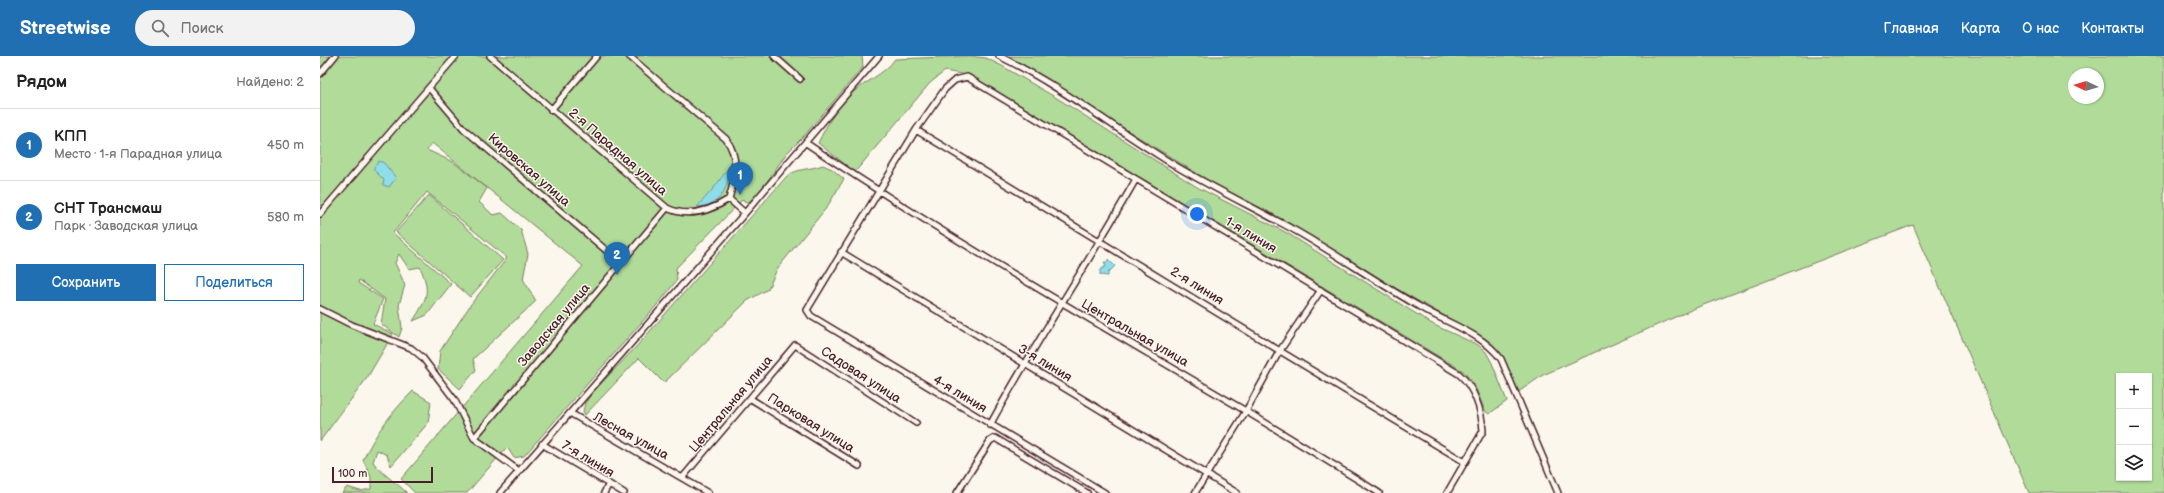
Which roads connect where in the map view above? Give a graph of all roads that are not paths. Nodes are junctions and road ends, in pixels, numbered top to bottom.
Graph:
1 (336, 56) edge
2 (456, 56) edge
3 (490, 56) edge
4 (597, 56) edge
5 (629, 56) edge
6 (774, 56) edge
7 (879, 56) edge
8 (999, 56) edge
9 (320, 74) edge
10 (800, 79) dead end
11 (429, 88) junction
12 (551, 110) junction
13 (916, 130) junction
14 (806, 143) junction
15 (1136, 179) junction
16 (879, 191) junction
17 (729, 199) junction
18 (667, 208) junction
19 (745, 213) junction
20 (320, 214) edge
21 (1100, 241) junction
22 (841, 252) junction
23 (621, 263) junction
24 (1321, 290) junction
25 (1061, 302) junction
26 (320, 309) edge
27 (795, 346) joint
28 (1279, 352) junction
29 (1024, 363) junction
30 (751, 399) junction
31 (1246, 411) junction
32 (570, 413) junction
33 (916, 423) dead end
34 (990, 425) junction
35 (474, 438) junction
36 (542, 444) junction
37 (1465, 462) junction
38 (859, 466) dead end
39 (519, 471) junction
40 (1207, 475) junction
41 (683, 477) junction
42 (609, 484) junction
43 (500, 493) edge
44 (604, 493) edge
45 (624, 493) edge
46 (708, 493) edge
47 (958, 493) edge
48 (1087, 493) edge
49 (1105, 493) edge
50 (1195, 493) edge
51 (1237, 493) edge
52 (1379, 493) edge
53 (1447, 493) edge
54 (1558, 493) edge

1 - 9 street
2 - 11 street
3 - 12 street, 2-я Парадная улица
4 - 12 street
5 - 17 street
6 - 10 street
7 - 14 street
8 - 54 street
11 - 20 street
11 - 23 street, Кировская улица
12 - 18 street, 2-я Парадная улица
13 - 15 street, 1-я линия
13 - 16 street
13 - 21 street, 2-я линия
14 - 16 street, Центральная улица
14 - 19 street
15 - 21 street
15 - 24 street, 1-я линия
16 - 22 street
16 - 25 street, Центральная улица
17 - 18 street, 2-я Парадная улица
17 - 19 street
18 - 23 street, Заводская улица
19 - 32 street
21 - 25 street
21 - 28 street, 2-я линия
22 - 29 street, 3-я линия
22 - 34 street, 4-я линия
23 - 35 street, Заводская улица
24 - 28 street
24 - 37 street, 1-я линия
25 - 29 street
25 - 31 street, Центральная улица
26 - 35 street
27 - 30 street, Центральная улица
27 - 33 street, Садовая улица
28 - 31 street
28 - 37 street, 2-я линия
29 - 34 street
29 - 40 street, 3-я линия
30 - 38 street, Парковая улица
30 - 41 street, Центральная улица
31 - 40 street
31 - 52 street, Центральная улица
32 - 36 street
32 - 41 street, Лесная улица
34 - 49 street, 4-я линия
35 - 39 street
36 - 39 street
36 - 42 street, 7-я линия
37 - 53 street
39 - 43 street
40 - 50 street
40 - 51 street, 3-я линия
41 - 46 street, Лесная улица
42 - 44 street
42 - 45 street, 7-я линия
47 - 48 street

